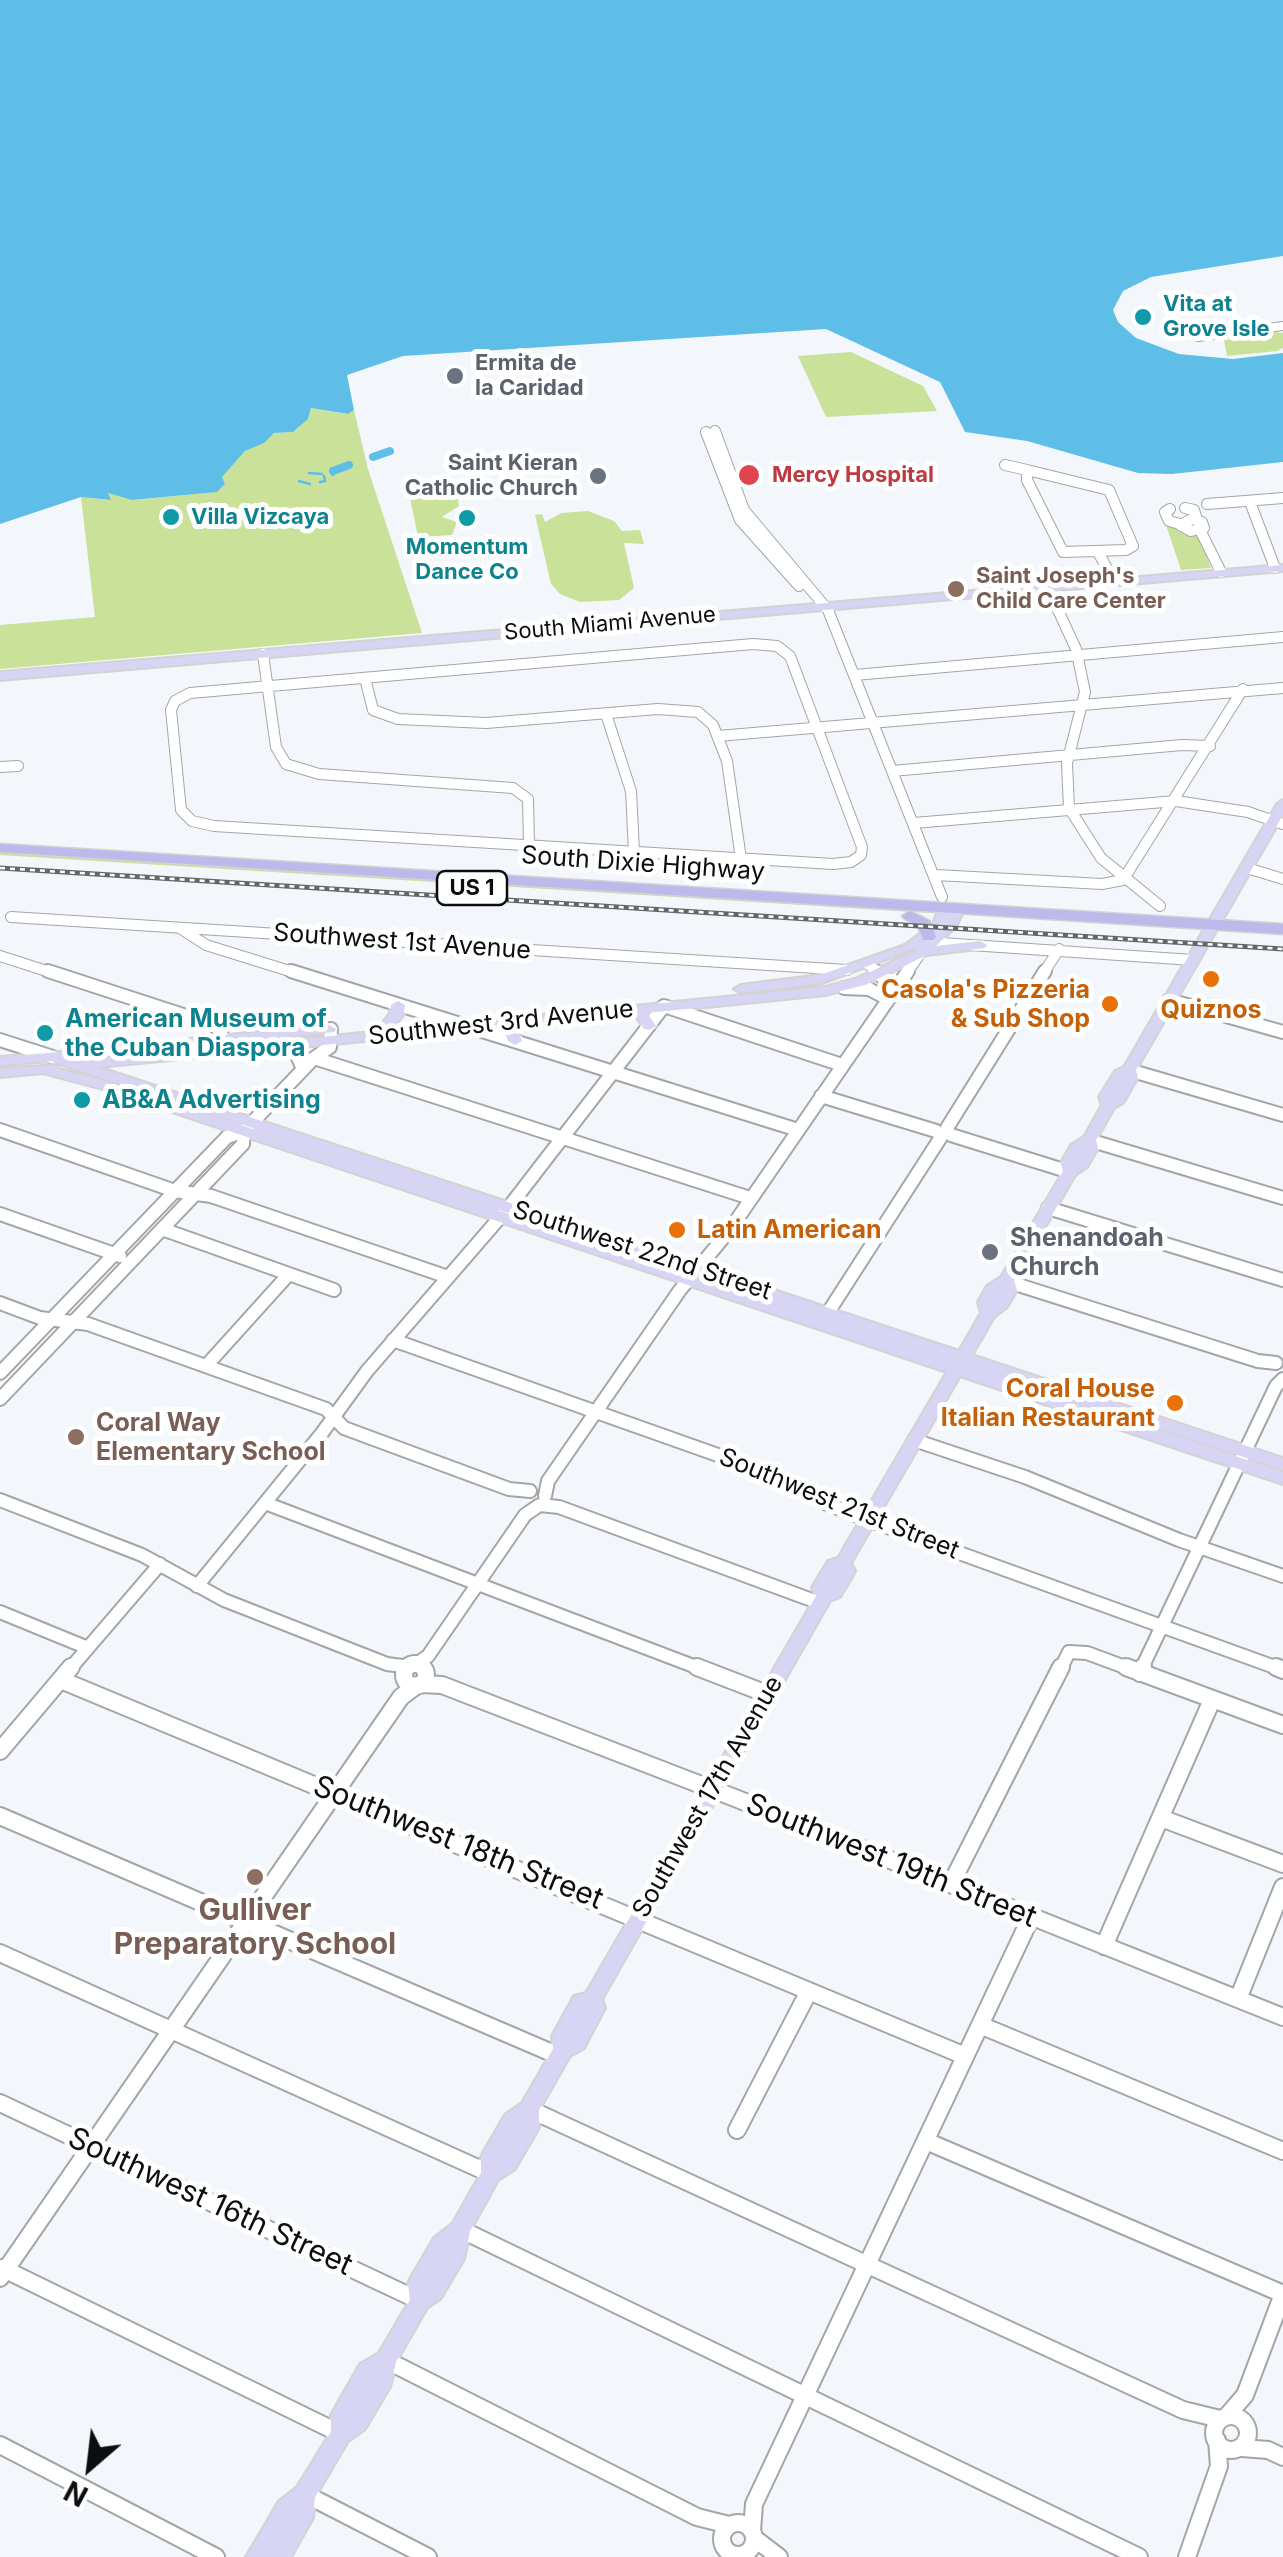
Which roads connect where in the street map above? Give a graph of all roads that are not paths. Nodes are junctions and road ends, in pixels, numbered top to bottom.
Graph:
1 (1283, 328) edge
2 (706, 433) dead end
3 (1006, 465) dead end
4 (1027, 470) junction
5 (729, 482) junction
6 (1283, 498) edge
7 (1250, 502) junction
8 (1206, 504) dead end
9 (1170, 508) dead end
10 (1185, 508) dead end
11 (1199, 525) junction
12 (751, 535) junction
13 (764, 535) junction
14 (1098, 552) junction
15 (785, 562) junction
16 (1279, 568) edge
17 (1221, 572) junction
18 (1114, 581) junction
19 (1047, 586) junction
20 (824, 606) junction
21 (1283, 637) edge
22 (1078, 655) junction
23 (268, 657) junction
24 (855, 675) junction
25 (0, 676) edge
26 (365, 678) junction
27 (268, 686) junction
28 (1283, 688) edge
29 (1243, 689) junction
30 (1084, 703) junction
31 (606, 714) junction
32 (873, 722) junction
33 (816, 728) junction
34 (718, 736) junction
35 (1210, 746) junction
36 (1069, 755) junction
37 (18, 766) dead end
38 (0, 768) edge
39 (892, 771) junction
40 (1176, 801) junction
41 (1283, 804) edge
42 (1069, 808) junction
43 (1278, 822) edge
44 (914, 823) junction
45 (529, 846) junction
46 (0, 848) edge
47 (634, 852) junction
48 (0, 859) edge
49 (741, 859) junction
50 (1247, 868) junction
51 (936, 875) junction
52 (1283, 879) edge
53 (1123, 880) junction
54 (1160, 906) dead end
55 (948, 913) junction
56 (910, 916) junction
57 (11, 917) dead end
58 (180, 928) junction
59 (1210, 929) junction
60 (1283, 929) edge
61 (1283, 939) edge
62 (961, 942) junction
63 (925, 945) junction
64 (980, 945) junction
65 (1056, 954) junction
66 (0, 956) edge
67 (1193, 960) junction
68 (793, 968) junction
69 (874, 969) junction
70 (850, 970) junction
71 (786, 984) junction
72 (811, 987) junction
73 (844, 988) junction
74 (888, 999) junction
75 (1170, 1000) junction
76 (663, 1002) junction
77 (706, 1002) junction
78 (398, 1004) junction
79 (630, 1010) junction
80 (444, 1018) junction
81 (519, 1020) junction
82 (699, 1021) junction
83 (206, 1022) junction
84 (388, 1024) junction
85 (468, 1026) junction
86 (649, 1026) junction
87 (1283, 1032) edge
88 (332, 1034) junction
89 (312, 1036) junction
90 (0, 1040) edge
91 (515, 1041) junction
92 (199, 1042) junction
93 (223, 1045) junction
94 (279, 1045) junction
95 (138, 1058) junction
96 (314, 1058) junction
97 (0, 1061) edge
98 (42, 1061) junction
99 (79, 1064) junction
100 (842, 1065) junction
101 (303, 1069) junction
102 (1129, 1070) junction
103 (614, 1072) junction
104 (0, 1073) edge
105 (127, 1080) junction
106 (821, 1096) junction
107 (1283, 1114) edge
108 (248, 1126) junction
109 (0, 1130) edge
110 (798, 1130) junction
111 (944, 1133) junction
112 (563, 1137) junction
113 (1088, 1140) junction
114 (1070, 1172) junction
115 (176, 1191) junction
116 (196, 1193) junction
117 (750, 1198) junction
118 (1283, 1198) edge
119 (1048, 1208) junction
120 (504, 1212) junction
121 (0, 1214) edge
122 (162, 1229) junction
123 (114, 1254) junction
124 (132, 1260) junction
125 (289, 1274) junction
126 (448, 1276) junction
127 (693, 1276) junction
128 (1283, 1280) edge
129 (1006, 1281) junction
130 (334, 1290) dead end
131 (0, 1303) edge
132 (825, 1319) junction
133 (51, 1320) junction
134 (73, 1322) junction
135 (394, 1340) junction
136 (958, 1364) junction
137 (206, 1366) junction
138 (1279, 1370) edge
139 (0, 1372) edge
140 (0, 1399) edge
141 (596, 1412) junction
142 (334, 1418) junction
143 (914, 1440) junction
144 (1241, 1458) junction
145 (1283, 1464) edge
146 (1283, 1478) edge
147 (536, 1499) junction
148 (0, 1500) edge
149 (265, 1503) junction
150 (868, 1520) junction
151 (1200, 1548) junction
152 (160, 1564) junction
153 (1283, 1576) edge
154 (478, 1584) junction
155 (197, 1586) junction
156 (822, 1600) junction
157 (0, 1612) edge
158 (1162, 1628) junction
159 (88, 1648) junction
160 (1283, 1670) edge
161 (1140, 1673) junction
162 (415, 1675) junction
163 (61, 1680) junction
164 (767, 1694) junction
165 (1212, 1700) junction
166 (1283, 1725) edge
167 (4, 1741) edge
168 (712, 1791) junction
169 (336, 1793) junction
170 (0, 1816) edge
171 (1161, 1818) junction
172 (1283, 1864) edge
173 (950, 1884) junction
174 (1283, 1887) edge
175 (1031, 1917) junction
176 (638, 1918) junction
177 (248, 1922) junction
178 (1104, 1946) junction
179 (0, 1953) edge
180 (810, 1991) junction
181 (1238, 1999) junction
182 (1283, 2017) edge
183 (980, 2024) junction
184 (173, 2030) junction
185 (561, 2053) junction
186 (965, 2056) junction
187 (0, 2103) edge
188 (529, 2109) junction
189 (736, 2130) dead end
190 (926, 2141) junction
191 (92, 2146) junction
192 (1283, 2151) edge
193 (492, 2174) junction
194 (460, 2229) junction
195 (867, 2264) junction
196 (2, 2271) edge
197 (1283, 2294) edge
198 (420, 2300) junction
199 (386, 2360) junction
200 (1245, 2394) junction
201 (804, 2395) junction
202 (1220, 2428) junction
203 (341, 2434) junction
204 (1243, 2439) junction
205 (0, 2445) edge
206 (1276, 2453) edge
207 (1220, 2466) junction
208 (306, 2494) junction
209 (736, 2542) edge
210 (778, 2556) edge
211 (216, 2557) edge
212 (258, 2557) edge
213 (280, 2557) edge
214 (428, 2557) edge
215 (1139, 2557) edge
216 (1187, 2557) edge

1 - 1 street
2 - 5 street
3 - 4 street
4 - 14 street
4 - 14 street
5 - 12 street
5 - 13 street
6 - 7 street
7 - 8 street
7 - 16 street
9 - 11 street
10 - 11 street
11 - 17 street
12 - 13 street
12 - 15 street
13 - 15 street
14 - 18 street
15 - 20 street
16 - 17 main road, South Miami Avenue
17 - 18 main road, South Miami Avenue
18 - 19 main road, South Miami Avenue
19 - 20 main road, South Miami Avenue
19 - 22 street
20 - 23 main road, South Miami Avenue
20 - 24 street
21 - 22 street
22 - 24 street
22 - 30 street
23 - 25 main road, South Miami Avenue
23 - 27 street
24 - 32 street
26 - 27 street
26 - 31 street
26 - 33 street
27 - 45 street
27 - 45 street
28 - 29 street
29 - 30 street
29 - 35 street
30 - 32 street
30 - 36 street
31 - 34 street
31 - 47 street
32 - 33 street
32 - 39 street
33 - 34 street
33 - 49 street
34 - 49 street
35 - 36 street
35 - 40 street
36 - 39 street
36 - 42 street
37 - 38 street
39 - 44 street
40 - 42 street
40 - 43 street
40 - 53 street
41 - 43 main road, Southwest 17th Avenue
42 - 44 street
42 - 53 street
43 - 50 main road, Southwest 17th Avenue
44 - 51 street
45 - 47 street
46 - 55 highway, South Dixie Highway / US 1
47 - 49 street
48 - 56 highway, South Dixie Highway / US 1
50 - 52 street
50 - 59 main road, Southwest 17th Avenue
51 - 53 street
51 - 55 street
53 - 54 street
55 - 56 highway, South Dixie Highway / US 1
55 - 59 highway, South Dixie Highway / US 1
55 - 62 main road
55 - 63 main road
56 - 63 highway
57 - 58 street, Southwest 1st Avenue
58 - 68 street, Southwest 1st Avenue
58 - 78 street
59 - 60 highway, South Dixie Highway / US 1
59 - 61 highway, South Dixie Highway / US 1
59 - 67 main road, Southwest 17th Avenue
62 - 63 street
62 - 64 street
63 - 64 main road
63 - 69 main road
63 - 74 street
64 - 65 street
65 - 67 street
65 - 111 street
66 - 83 street
67 - 75 main road, Southwest 17th Avenue
68 - 70 street, Southwest 1st Avenue
68 - 71 street
68 - 72 street
69 - 70 main road, Southwest 3rd Avenue
69 - 73 main road, Southwest 3rd Avenue
69 - 74 street
70 - 72 main road, Southwest 3rd Avenue
71 - 72 main road, Southwest 3rd Avenue
71 - 76 main road, Southwest 3rd Avenue
72 - 73 main road, Southwest 3rd Avenue
72 - 77 main road, Southwest 3rd Avenue
73 - 74 street
74 - 100 street
75 - 87 street
75 - 102 main road, Southwest 17th Avenue
76 - 77 main road, Southwest 3rd Avenue
76 - 79 main road, Southwest 3rd Avenue
76 - 80 main road, Southwest 3rd Avenue
76 - 82 street
76 - 86 street
77 - 82 main road
78 - 80 street
78 - 84 main road
79 - 81 main road, Southwest 3rd Avenue
79 - 86 main road
80 - 84 main road, Southwest 3rd Avenue
80 - 85 street
81 - 85 main road, Southwest 3rd Avenue
81 - 91 main road
82 - 100 street
83 - 92 street
83 - 93 street
84 - 88 main road, Southwest 3rd Avenue
85 - 88 main road, Southwest 3rd Avenue
85 - 91 street
86 - 103 street
88 - 89 main road, Southwest 3rd Avenue
88 - 96 street
89 - 93 main road, Southwest 3rd Avenue
89 - 94 main road, Southwest 3rd Avenue
89 - 96 street
90 - 98 street, Southwest 22nd Street
91 - 103 street
92 - 93 main road, Southwest 3rd Avenue
92 - 98 main road, Southwest 3rd Avenue
93 - 94 main road, Southwest 3rd Avenue
93 - 95 main road, Southwest 3rd Avenue
94 - 101 street
95 - 99 main road, Southwest 3rd Avenue
95 - 105 main road
96 - 101 street
96 - 112 street
97 - 98 main road, Southwest 3rd Avenue
98 - 99 main road, Southwest 3rd Avenue
98 - 104 main road, Southwest 3rd Avenue
98 - 108 main road, Southwest 22nd Street
99 - 105 main road, Southwest 22nd Street
100 - 106 street
101 - 108 street
102 - 107 street
102 - 113 main road, Southwest 17th Avenue
103 - 110 street
103 - 112 street
105 - 108 main road, Southwest 22nd Street
106 - 110 street
106 - 111 street
108 - 115 street
108 - 116 street
108 - 120 main road, Southwest 22nd Street
109 - 115 street
110 - 117 street
111 - 114 street
111 - 132 street
112 - 117 street
112 - 120 street
113 - 114 main road, Southwest 17th Avenue
113 - 118 street
114 - 119 main road, Southwest 17th Avenue
115 - 116 street
115 - 123 street
116 - 122 street
116 - 126 street
117 - 127 street
119 - 128 street
119 - 129 main road, Southwest 17th Avenue
120 - 126 street
120 - 127 main road, Southwest 22nd Street
121 - 123 street
122 - 124 street
122 - 125 street
123 - 124 street
123 - 133 street
124 - 134 street
125 - 130 street
125 - 137 street
126 - 135 street
127 - 132 main road, Southwest 22nd Street
127 - 141 street
129 - 136 main road, Southwest 17th Avenue
129 - 138 street
131 - 133 street
132 - 136 main road, Southwest 22nd Street
133 - 134 street
133 - 139 street
134 - 137 street
134 - 140 street
135 - 141 street, Southwest 21st Street
135 - 142 street
136 - 143 main road, Southwest 17th Avenue
136 - 144 main road, Southwest 22nd Street
137 - 142 street
138 - 144 street
141 - 147 street
141 - 150 street, Southwest 21st Street
142 - 147 street
142 - 149 street
143 - 150 main road, Southwest 17th Avenue
143 - 151 street
144 - 145 main road, Southwest 22nd Street
144 - 146 main road, Southwest 22nd Street
144 - 151 street
147 - 154 street
147 - 156 street
148 - 152 street
149 - 154 street
149 - 155 street
150 - 156 main road, Southwest 17th Avenue
150 - 158 street, Southwest 21st Street
151 - 153 street
151 - 158 street
152 - 155 street
152 - 159 street
154 - 162 street
154 - 164 street
155 - 162 street
156 - 164 main road, Southwest 17th Avenue
157 - 159 street
158 - 160 street, Southwest 21st Street
158 - 161 street
159 - 163 street
161 - 165 street
161 - 173 street
162 - 168 street, Southwest 19th Street
162 - 169 street
163 - 167 street
163 - 169 street, Southwest 18th Street
164 - 168 main road, Southwest 17th Avenue
165 - 166 street
165 - 171 street
168 - 173 street, Southwest 19th Street
168 - 176 main road, Southwest 17th Avenue
169 - 176 street, Southwest 18th Street
169 - 177 street
170 - 177 street
171 - 172 street
171 - 178 street
173 - 175 street, Southwest 19th Street
174 - 181 street
175 - 178 street, Southwest 19th Street
175 - 183 street
176 - 180 street, Southwest 18th Street
176 - 185 main road, Southwest 17th Avenue
177 - 184 street
177 - 185 street
178 - 181 street, Southwest 19th Street
179 - 184 street
180 - 186 street, Southwest 18th Street
180 - 189 street
181 - 182 street, Southwest 19th Street
183 - 186 street
183 - 192 street
184 - 191 street
184 - 193 street
185 - 188 main road, Southwest 17th Avenue
186 - 190 street
187 - 191 street, Southwest 16th Street
188 - 193 main road, Southwest 17th Avenue
188 - 195 street
190 - 195 street
190 - 197 street
191 - 196 street
191 - 198 street, Southwest 16th Street
193 - 194 main road, Southwest 17th Avenue
194 - 198 main road, Southwest 17th Avenue
194 - 201 street
195 - 201 street
195 - 202 street
196 - 203 street
197 - 200 street
198 - 199 main road, Southwest 17th Avenue
199 - 203 main road, Southwest 17th Avenue
199 - 209 street
200 - 202 street
200 - 204 street
201 - 209 street
201 - 215 street
202 - 204 street
202 - 204 street
202 - 207 street
203 - 208 main road, Southwest 17th Avenue
204 - 206 street
204 - 207 street
205 - 211 street
207 - 216 street
208 - 212 main road, Southwest 17th Avenue
208 - 213 main road, Southwest 17th Avenue
208 - 214 street
209 - 210 street

